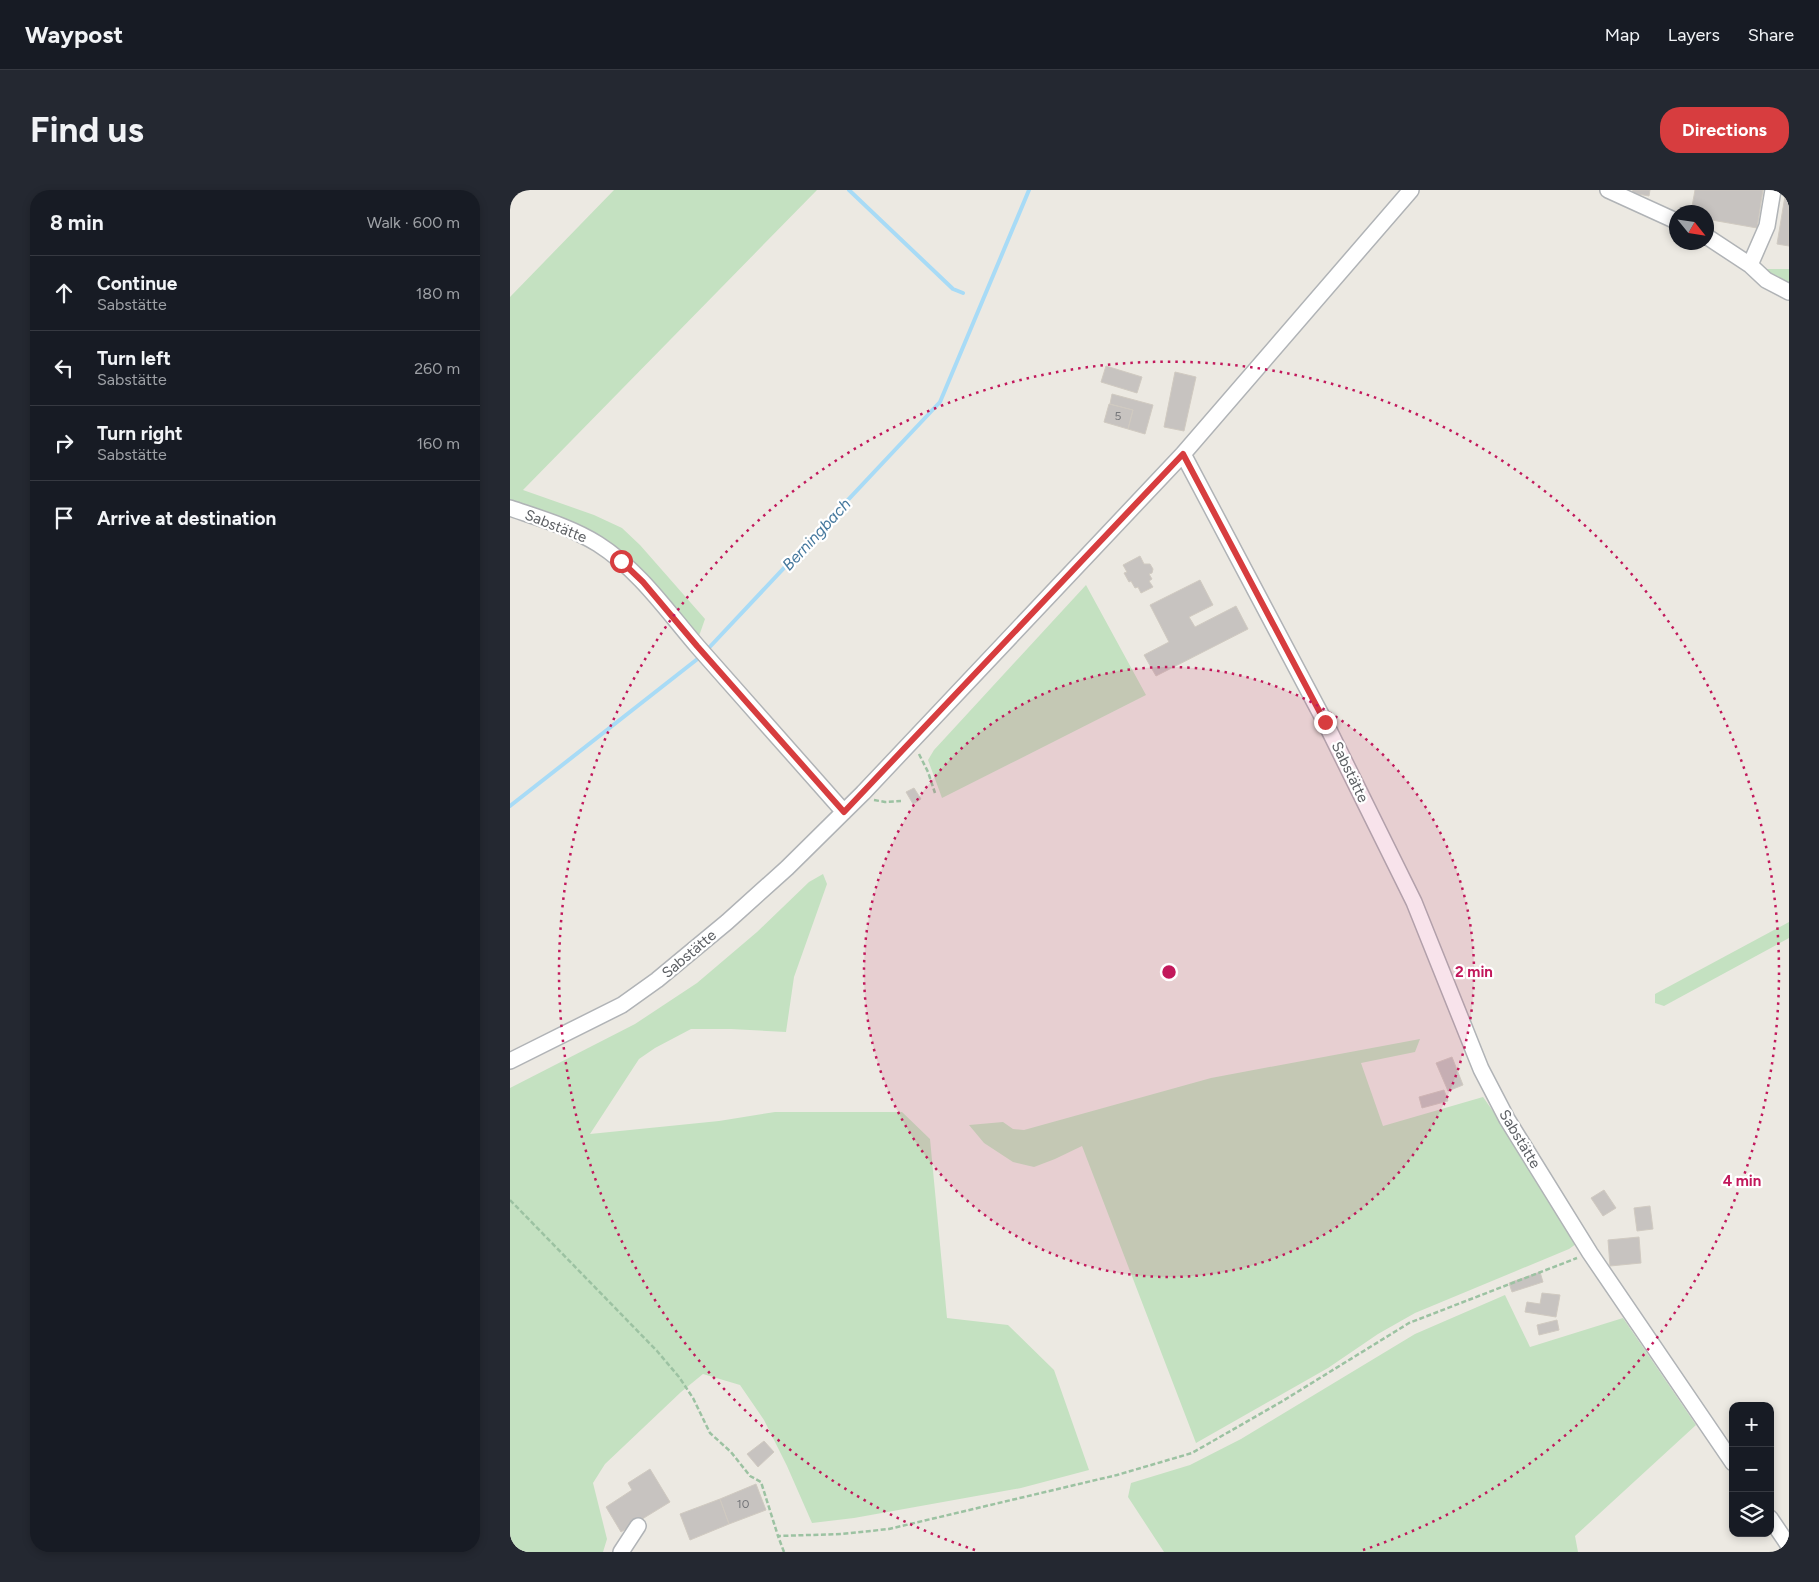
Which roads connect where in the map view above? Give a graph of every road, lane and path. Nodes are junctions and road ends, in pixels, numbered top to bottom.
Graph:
1 (1412, 190) edge
2 (1608, 190) edge
3 (1773, 190) edge
4 (1669, 219) edge
5 (1714, 241) edge
6 (1750, 265) junction
7 (1789, 292) edge
8 (1183, 454) junction
9 (510, 508) edge
10 (911, 742) junction
11 (863, 793) junction
12 (935, 793) dead end
13 (901, 801) dead end
14 (844, 812) junction
15 (510, 1060) edge
16 (510, 1200) edge
17 (1590, 1253) junction
18 (1729, 1457) edge
19 (1774, 1524) edge
20 (638, 1526) dead end
21 (778, 1536) junction
22 (1789, 1546) edge
23 (621, 1552) edge
24 (784, 1552) edge

1 - 8 street
2 - 4 street
3 - 6 street
5 - 6 street
6 - 7 street
8 - 10 street, Sabstätte
8 - 17 street, Sabstätte
9 - 14 street, Sabstätte
10 - 11 street, Sabstätte
10 - 12 path
11 - 13 path
11 - 14 street, Sabstätte
14 - 15 street, Sabstätte
16 - 21 path
17 - 18 street, Sabstätte
17 - 21 path
19 - 22 street
20 - 23 street
21 - 24 path

